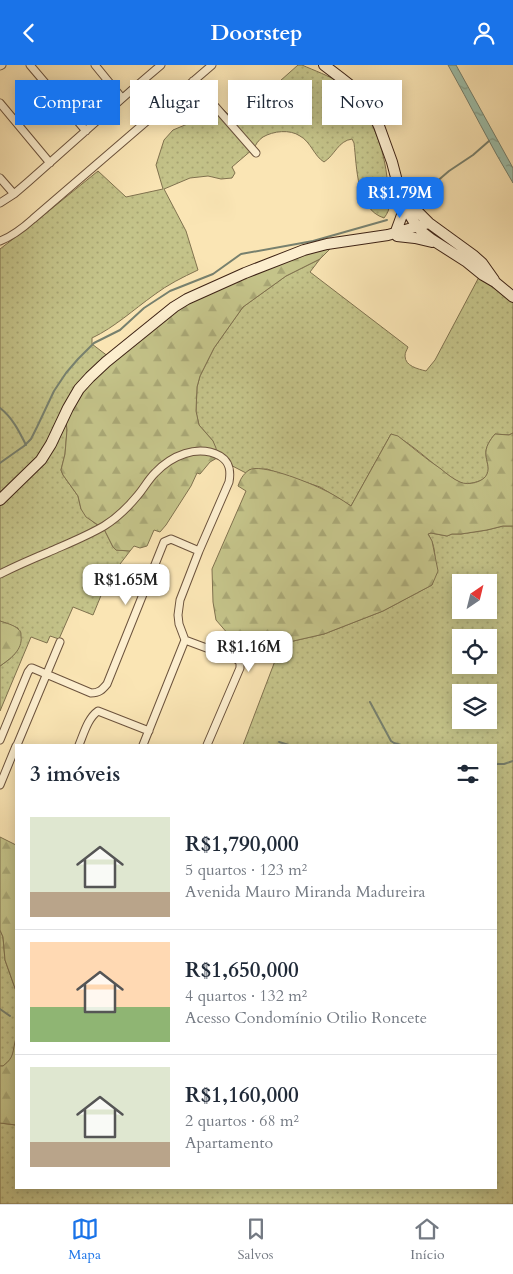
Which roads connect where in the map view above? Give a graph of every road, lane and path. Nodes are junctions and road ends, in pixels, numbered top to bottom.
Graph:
1 (30, 65) edge
2 (95, 65) edge
3 (212, 65) edge
4 (324, 65) edge
5 (159, 66) edge
6 (194, 80) edge
7 (122, 98) junction
8 (0, 103) edge
9 (218, 110) edge
10 (142, 125) edge
11 (86, 131) junction
12 (256, 153) dead end
13 (50, 163) junction
14 (0, 178) edge
15 (14, 194) junction
16 (402, 200) junction
17 (0, 203) edge
18 (429, 223) junction
19 (418, 227) junction
20 (392, 235) junction
21 (0, 241) edge
22 (439, 245) junction
23 (495, 282) junction
24 (513, 297) edge
25 (0, 500) edge
26 (199, 551) junction
27 (0, 574) edge
28 (185, 640) junction
29 (60, 642) dead end
30 (47, 674) junction
31 (150, 731) junction
32 (0, 739) edge
33 (17, 744) edge
34 (79, 744) edge
35 (144, 744) edge
36 (207, 744) edge
37 (15, 748) edge
38 (0, 785) edge

1 - 11 street
2 - 7 street
3 - 6 street
4 - 16 street
5 - 7 street
7 - 11 street
8 - 13 street
9 - 12 street
10 - 21 street
11 - 13 street
13 - 15 street
14 - 15 street
15 - 17 street
16 - 18 street
16 - 19 street
16 - 20 street
18 - 19 street
18 - 23 street
19 - 20 street
19 - 22 street
20 - 22 street
20 - 25 street
22 - 23 street
23 - 24 street
26 - 27 street
26 - 28 street
26 - 30 street
28 - 31 street
28 - 36 street
29 - 30 street
30 - 32 street
30 - 33 street
31 - 34 street
31 - 35 street
37 - 38 street

